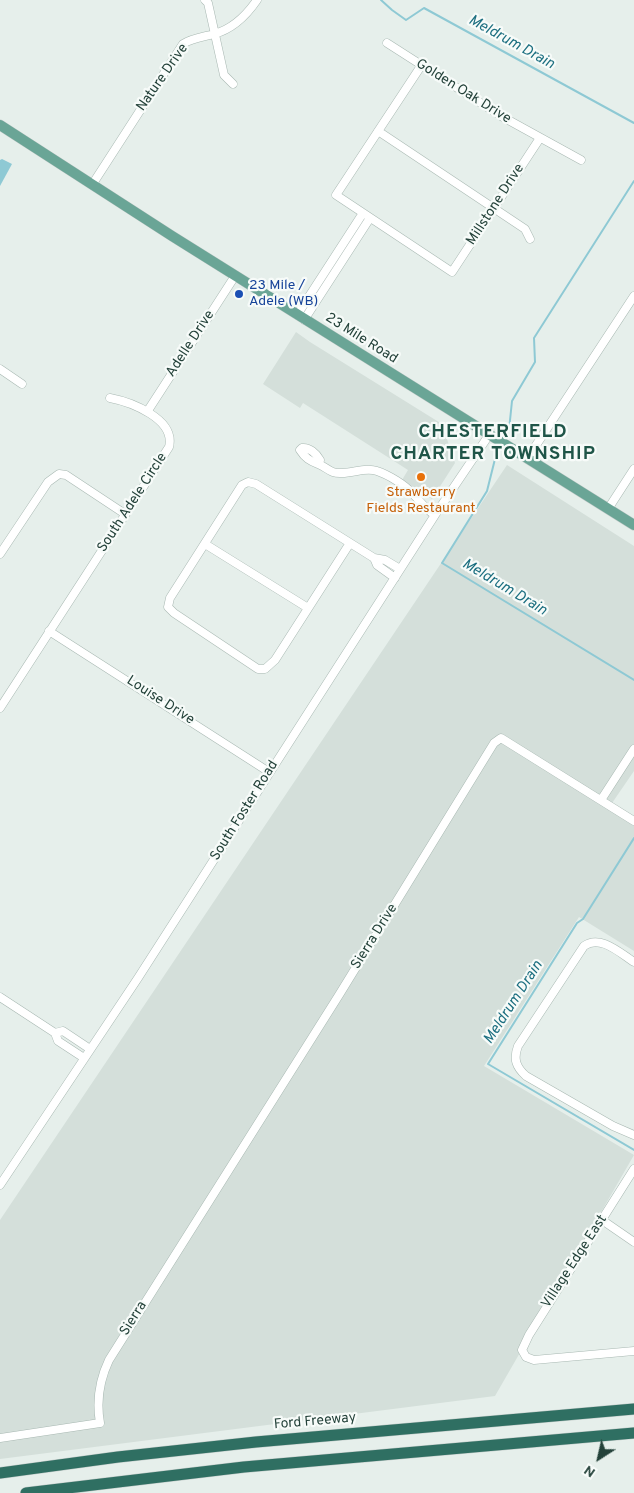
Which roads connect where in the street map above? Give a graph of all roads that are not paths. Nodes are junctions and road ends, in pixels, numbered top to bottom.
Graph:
1 (205, 0) edge
2 (257, 0) edge
3 (215, 34) junction
4 (387, 43) dead end
5 (421, 66) junction
6 (233, 84) dead end
7 (0, 125) edge
8 (378, 131) junction
9 (540, 138) junction
10 (582, 160) dead end
11 (92, 185) junction
12 (495, 207) junction
13 (363, 213) junction
14 (370, 218) junction
15 (530, 239) dead end
16 (235, 276) junction
17 (634, 296) edge
18 (301, 318) junction
19 (0, 369) edge
20 (22, 384) dead end
21 (110, 398) dead end
22 (146, 412) junction
23 (489, 435) junction
24 (300, 450) dead end
25 (527, 459) junction
26 (634, 469) edge
27 (608, 509) junction
28 (125, 514) junction
29 (435, 516) junction
30 (634, 525) edge
31 (350, 543) junction
32 (205, 544) junction
33 (0, 554) edge
34 (374, 558) junction
35 (400, 569) junction
36 (394, 578) junction
37 (308, 608) junction
38 (50, 631) junction
39 (0, 708) edge
40 (634, 749) edge
41 (269, 772) junction
42 (601, 800) junction
43 (634, 821) edge
44 (634, 962) edge
45 (0, 997) edge
46 (55, 1034) junction
47 (90, 1049) junction
48 (84, 1058) junction
49 (634, 1135) edge
50 (249, 1137) joint
51 (634, 1169) edge
52 (0, 1185) edge
53 (602, 1220) junction
54 (634, 1242) edge
55 (634, 1351) edge
56 (634, 1409) edge
57 (634, 1433) edge
58 (0, 1438) edge
59 (0, 1473) edge
60 (26, 1493) edge

1 - 3 street
2 - 3 street, Nature Drive
3 - 6 street
3 - 11 street, Nature Drive
4 - 5 street, Golden Oak Drive
5 - 8 street
5 - 9 street, Golden Oak Drive
7 - 11 main road, 23 Mile Road
8 - 12 street
8 - 13 street
9 - 10 street, Golden Oak Drive
9 - 12 street, Millstone Drive
11 - 16 main road, 23 Mile Road
12 - 14 street, Millstone Drive
12 - 15 street
13 - 14 street
13 - 18 street
14 - 18 street
16 - 18 main road, 23 Mile Road
16 - 22 street, Adelle Drive
17 - 25 street
18 - 23 main road, 23 Mile Road
19 - 20 street
21 - 22 street, South Adele Circle
22 - 28 street, South Adele Circle
23 - 25 main road, 23 Mile Road
23 - 29 street, South Foster Road
24 - 29 street
25 - 27 main road, 23 Mile Road
26 - 27 street
27 - 30 main road, 23 Mile Road
28 - 33 street
28 - 38 street, South Adele Circle
29 - 35 street, South Foster Road
31 - 32 street
31 - 34 street
31 - 37 street
32 - 37 street
32 - 37 street
34 - 35 street
34 - 36 street
35 - 36 street, South Foster Road
36 - 41 street, South Foster Road
38 - 39 street, South Adele Circle
38 - 41 street, Louise Drive
40 - 42 street
41 - 47 street, South Foster Road
42 - 43 street
42 - 50 street, Sierra Drive
44 - 49 street
45 - 46 street
46 - 47 street
46 - 48 street
47 - 48 street, South Foster Road
48 - 52 street, South Foster Road
50 - 58 street, Sierra
51 - 53 street, Village Edge East
53 - 54 street
53 - 55 street, Village Edge East
56 - 59 highway, Ford Freeway
57 - 60 highway

